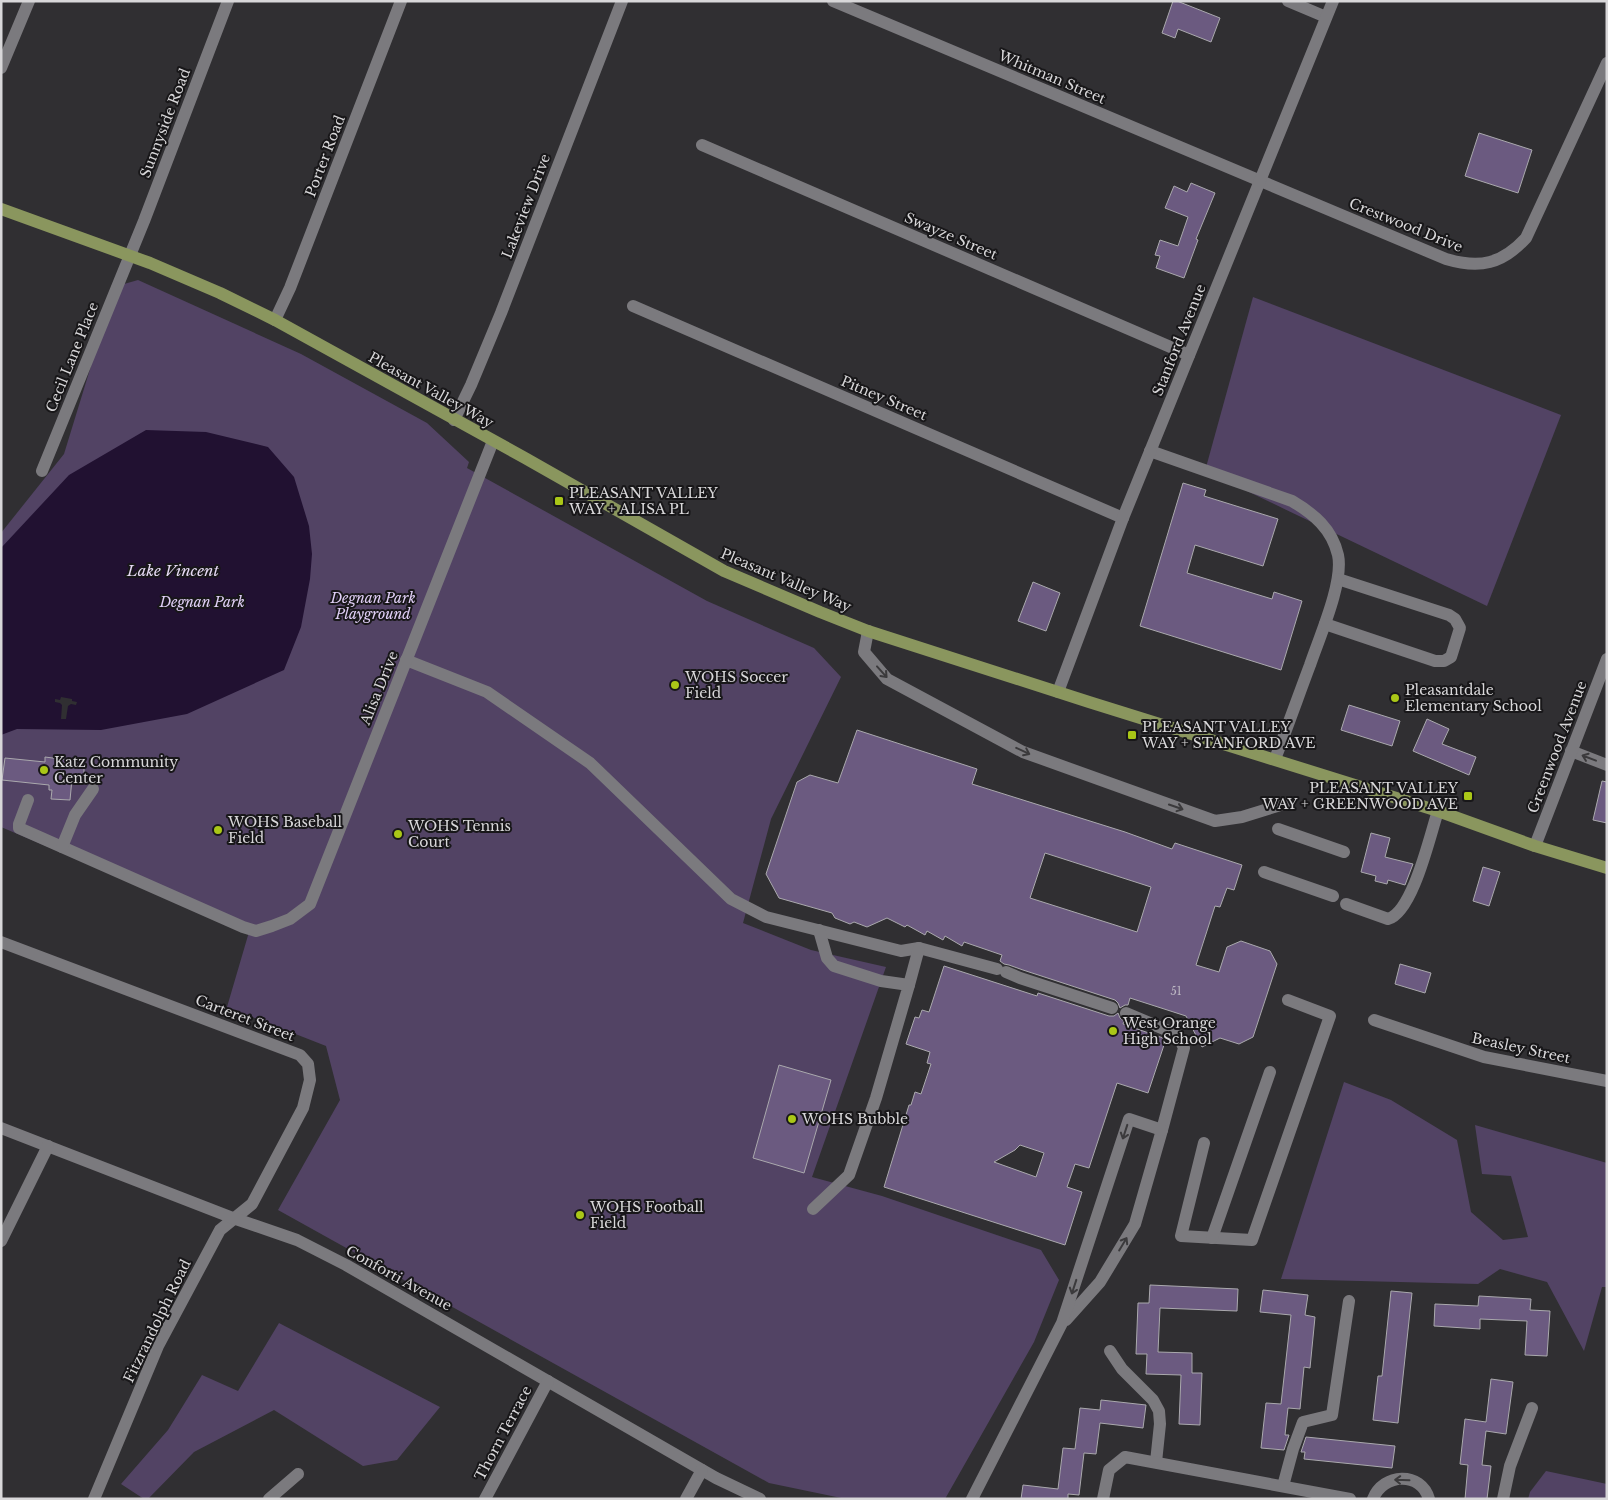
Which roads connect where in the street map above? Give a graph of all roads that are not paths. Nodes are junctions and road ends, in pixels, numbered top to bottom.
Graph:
1 (29, 1) edge
2 (228, 1) edge
3 (401, 1) edge
4 (622, 1) edge
5 (833, 1) edge
6 (1288, 1) edge
7 (1333, 1) edge
8 (1326, 17) junction
9 (1607, 63) edge
10 (1, 68) edge
11 (702, 145) dead end
12 (1260, 181) junction
13 (1, 209) edge
14 (130, 255) junction
15 (633, 306) dead end
16 (275, 320) junction
17 (1189, 356) junction
18 (454, 420) junction
19 (493, 441) junction
20 (1150, 451) junction
21 (42, 471) dead end
22 (1123, 518) junction
23 (1338, 579) junction
24 (1325, 624) junction
25 (868, 630) junction
26 (1607, 659) edge
27 (406, 660) junction
28 (1058, 692) junction
29 (1571, 751) junction
30 (1276, 759) junction
31 (1607, 765) edge
32 (93, 789) dead end
33 (28, 800) dead end
34 (1287, 803) dead end
35 (1438, 811) junction
36 (1278, 829) dead end
37 (1534, 846) junction
38 (62, 847) junction
39 (1344, 852) dead end
40 (1607, 868) edge
41 (1264, 872) dead end
42 (1333, 896) dead end
43 (1346, 904) dead end
44 (819, 930) junction
45 (1, 942) edge
46 (919, 948) junction
47 (909, 985) junction
48 (1288, 1000) dead end
49 (1112, 1008) dead end
50 (1126, 1012) dead end
51 (1374, 1020) dead end
52 (1270, 1072) dead end
53 (1607, 1081) edge
54 (1, 1128) edge
55 (1162, 1130) junction
56 (1204, 1143) dead end
57 (48, 1146) junction
58 (813, 1209) dead end
59 (233, 1218) junction
60 (1212, 1238) junction
61 (1, 1242) edge
62 (1349, 1300) dead end
63 (1062, 1324) junction
64 (1110, 1351) dead end
65 (548, 1381) junction
66 (1532, 1408) dead end
67 (1156, 1462) junction
68 (702, 1470) junction
69 (298, 1474) dead end
70 (1283, 1486) junction
71 (94, 1499) edge
72 (269, 1499) edge
73 (484, 1499) edge
74 (686, 1499) edge
75 (760, 1499) edge
76 (972, 1499) edge
77 (1103, 1499) edge
78 (1350, 1499) edge
79 (1373, 1499) edge
80 (1429, 1499) edge
81 (1503, 1499) edge

1 - 10 street
2 - 14 street, Sunnyside Road
3 - 16 street, Porter Road
4 - 18 street, Lakeview Drive
5 - 12 street, Whitman Street
6 - 8 street
7 - 8 street, Stanford Avenue
8 - 12 street, Stanford Avenue
9 - 12 street, Crestwood Drive
11 - 17 street, Swayze Street
12 - 17 street, Stanford Avenue
13 - 14 main road, Pleasant Valley Way
14 - 16 main road, Pleasant Valley Way
14 - 21 street, Cecil Lane Place
15 - 22 street, Pitney Street
16 - 18 main road, Pleasant Valley Way
17 - 20 street, Stanford Avenue
18 - 19 main road, Pleasant Valley Way
19 - 25 main road, Pleasant Valley Way
19 - 27 street, Alisa Drive
20 - 22 street, Stanford Avenue
20 - 23 street
22 - 28 street, Stanford Avenue
23 - 24 street
23 - 24 street
24 - 30 street
25 - 28 main road, Pleasant Valley Way
25 -> 34 street
26 - 29 street, Greenwood Avenue
27 - 38 street, Alisa Drive
27 - 44 street
28 - 30 main road, Pleasant Valley Way
31 -> 29 street
29 - 37 street, Greenwood Avenue
30 - 35 main road, Pleasant Valley Way
32 - 38 street
33 - 38 street, Alisa Drive
35 - 37 main road, Pleasant Valley Way
35 - 43 street
36 - 39 street
37 - 40 main road, Pleasant Valley Way
41 - 42 street
44 - 46 street
44 - 47 street
45 - 59 street, Carteret Street
46 - 47 street
46 - 49 street
47 - 58 street
48 - 60 street
50 - 55 street
51 - 53 street, Beasley Street
52 - 60 street
54 - 57 street, Conforti Avenue
63 -> 55 street
55 -> 63 street
56 - 60 street
57 - 59 street, Conforti Avenue
57 - 61 street
59 - 65 street, Conforti Avenue
59 - 71 street, Fitzrandolph Road
62 - 70 street
63 - 76 street
64 - 67 street
65 - 68 street, Conforti Avenue
65 - 73 street, Thorn Terrace
66 - 81 street
67 - 70 street
67 - 77 street
68 - 74 street
68 - 75 street, Conforti Avenue
69 - 72 street
70 - 78 street
80 -> 79 street

